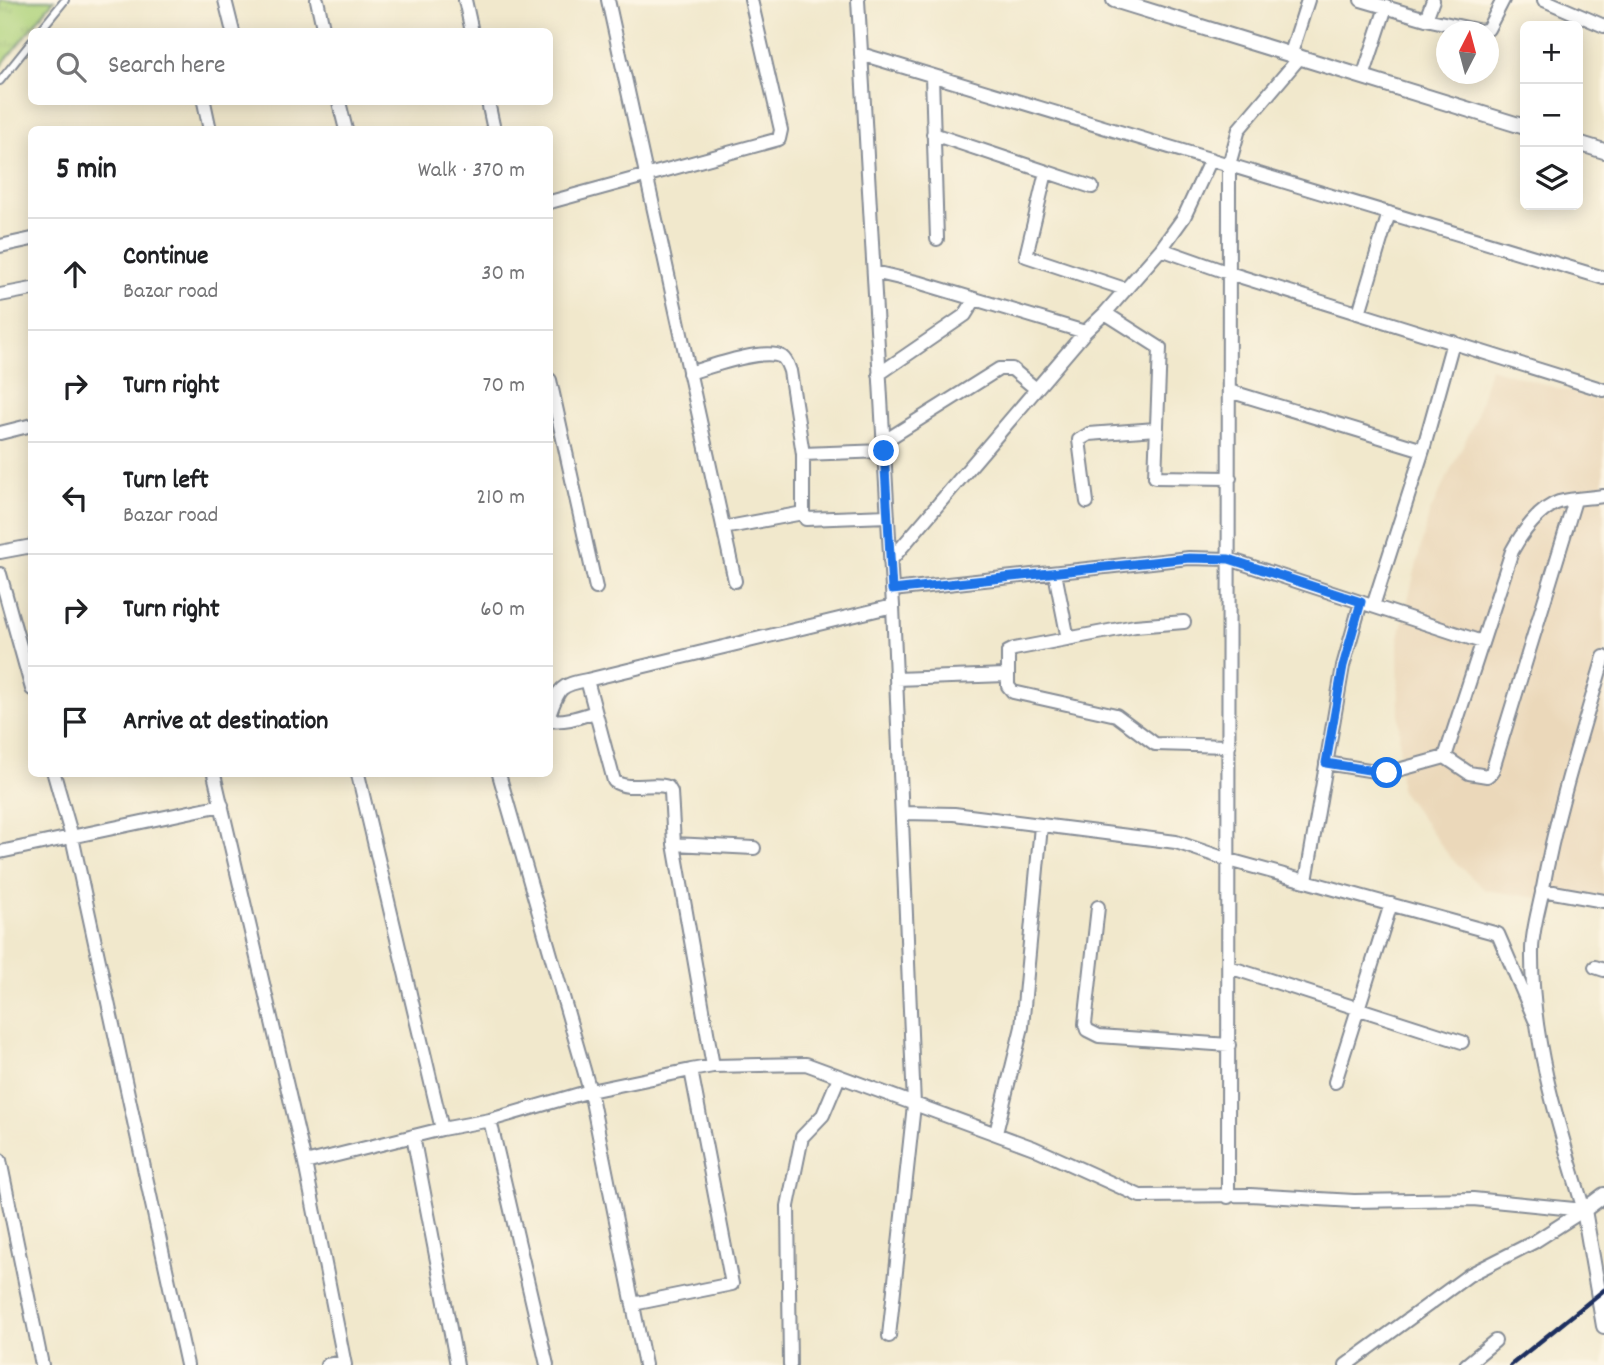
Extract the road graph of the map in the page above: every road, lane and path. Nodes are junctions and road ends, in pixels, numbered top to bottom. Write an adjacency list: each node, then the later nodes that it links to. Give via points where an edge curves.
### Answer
1 (65, 0): 17 (lane)
2 (225, 0): 18 (street)
3 (317, 0): 19 (street)
4 (466, 0): 20 (street)
5 (608, 0): 40 (street)
6 (751, 0): 40 (street, via 779,139)
7 (858, 0): 22 (street)
8 (1114, 0): 23 (street)
9 (1308, 0): 23 (street)
10 (1433, 0): 15 (street)
11 (1503, 0): 15 (street, via 1485,30)
12 (1544, 0): 16 (street)
13 (1367, 1): 14 (street)
14 (1386, 7): 15 (street); 25 (street)
15 (1426, 19)
16 (1604, 26)
17 (42, 28)
18 (232, 28)
19 (323, 28)
20 (471, 28)
21 (28, 46): 26 (lane)
22 (861, 54): 24 (street); 48 (street)
23 (1296, 55): 25 (street); 38 (street, via 1239,129)
24 (932, 76): 34 (street); 37 (street)
25 (1363, 77): 30 (street)
26 (0, 81)
27 (205, 105): 31 (street)
28 (340, 105): 32 (street)
29 (489, 105): 33 (street)
30 (1520, 125)
31 (209, 126)
32 (345, 126)
33 (493, 126)
34 (933, 134): 39 (street); 44 (street)
35 (1583, 145): 36 (street)
36 (1604, 151)
37 (1211, 159): 38 (street); 47 (street, via 1184,217)
38 (1229, 165): 43 (street); 49 (street)
39 (1046, 172): 41 (street); 51 (street, via 1026,256)
40 (645, 174): 42 (street); 59 (street)
41 (1092, 187)
42 (553, 201)
43 (1390, 214): 50 (street); 56 (street)
44 (937, 239)
45 (28, 240): 46 (street)
46 (0, 246)
47 (1161, 249): 49 (street); 51 (street)
48 (874, 272): 54 (street); 60 (street)
49 (1229, 273): 56 (street); 63 (street)
50 (1604, 278)
51 (1125, 289): 55 (street)
52 (28, 290): 53 (street)
53 (0, 296)
54 (975, 299): 57 (street); 60 (street, via 965,315)
55 (1105, 313): 57 (street); 66 (street, via 1160,348)
56 (1359, 313): 58 (street)
57 (1084, 332): 61 (street)
58 (1453, 342): 62 (street); 69 (street)
59 (689, 373): 70 (street, via 744,358 780,356 790,371); 77 (street)
60 (879, 374): 68 (street)
61 (1036, 389): 68 (street, via 1012,369 999,369); 81 (street)
62 (1604, 390)
63 (1229, 391): 69 (street); 71 (street)
64 (553, 394): 85 (street)
65 (28, 426): 67 (street)
66 (1156, 429): 71 (street, via 1155,477); 74 (street, via 1083,436 1078,444)
67 (0, 433)
68 (883, 447): 70 (street); 76 (street)
69 (1423, 450): 87 (street)
70 (803, 454): 75 (street)
71 (1230, 478): 80 (street)
72 (1604, 496): 73 (street)
73 (1574, 500): 91 (street, via 1546,509 1517,541); 101 (street, via 1495,766 1487,776 1480,776)
74 (1087, 502)
75 (803, 513): 76 (street, via 806,519); 77 (street)
76 (888, 516): 81 (street)
77 (723, 528): 84 (street)
78 (28, 547): 79 (street)
79 (0, 552)
80 (1229, 559): 83 (street, via 1189,558); 87 (street); 100 (street)
81 (890, 561): 86 (street)
82 (0, 573): 93 (street)
83 (1055, 573): 86 (street); 90 (street)
84 (735, 581)
85 (596, 587)
86 (892, 590): 88 (street)
87 (1367, 604): 91 (street); 102 (street, via 1343,666)
88 (893, 606): 95 (street); 96 (street)
89 (1184, 622): 90 (street)
90 (1068, 639): 94 (street, via 1008,652)
91 (1482, 642): 101 (street)
92 (1604, 657): 116 (street)
93 (28, 674)
94 (1006, 675): 96 (street); 100 (street, via 1013,692 1116,715 1155,744)
95 (587, 680): 97 (street, via 567,683); 98 (street)
96 (896, 680): 108 (street)
97 (553, 705)
98 (595, 712): 99 (street, via 573,720); 111 (street, via 614,782 670,789)
99 (553, 720)
100 (1229, 746): 114 (street)
101 (1445, 757): 102 (street, via 1387,773)
102 (1326, 763): 115 (street)
103 (55, 777): 110 (street)
104 (215, 777): 107 (street)
105 (359, 777): 132 (street)
106 (500, 777): 129 (street)
107 (222, 805): 110 (street); 136 (street)
108 (903, 813): 109 (street, via 954,814); 130 (street)
109 (1041, 826): 114 (street, via 1176,842); 133 (street, via 1022,1027)
110 (72, 837): 113 (street); 146 (street)
111 (674, 844): 112 (street); 125 (street)
112 (754, 848)
113 (0, 852)
114 (1229, 860): 115 (street); 120 (street)
115 (1306, 881): 118 (street)
116 (1542, 890): 117 (street); 122 (street, via 1532,948)
117 (1604, 901)
118 (1391, 904): 121 (street); 122 (street, via 1498,934)
119 (1098, 907): 124 (street, via 1087,1030 1099,1036)
120 (1229, 967): 121 (street); 124 (street)
121 (1358, 1009): 123 (street); 128 (street)
122 (1535, 1020): 139 (street, via 1554,1114)
123 (1462, 1042)
124 (1229, 1045): 138 (street)
125 (713, 1066): 126 (street); 127 (street, via 806,1064)
126 (691, 1070): 129 (street); 140 (street, via 732,1284)
127 (839, 1077): 130 (street); 151 (street, via 823,1115 802,1137 788,1206)
128 (1335, 1082)
129 (590, 1091): 131 (street); 140 (street)
130 (914, 1105): 133 (street); 142 (street)
131 (490, 1120): 132 (street); 149 (street)
132 (442, 1129): 134 (street)
133 (996, 1133): 138 (street, via 1140,1196)
134 (412, 1136): 136 (street); 148 (street)
135 (0, 1160): 145 (street)
136 (305, 1163): 144 (street)
137 (1604, 1195): 139 (street)
138 (1228, 1197): 139 (street, via 1473,1199)
139 (1584, 1210): 141 (street); 152 (street, via 1469,1275)
140 (633, 1304): 150 (street)
141 (1604, 1326)
142 (889, 1336)
143 (1495, 1341): 153 (street)
144 (345, 1363): 147 (street)
145 (42, 1365)
146 (187, 1365)
147 (327, 1365)
148 (457, 1365)
149 (547, 1365)
150 (645, 1365)
151 (790, 1365)
152 (1346, 1365)
153 (1466, 1365)

